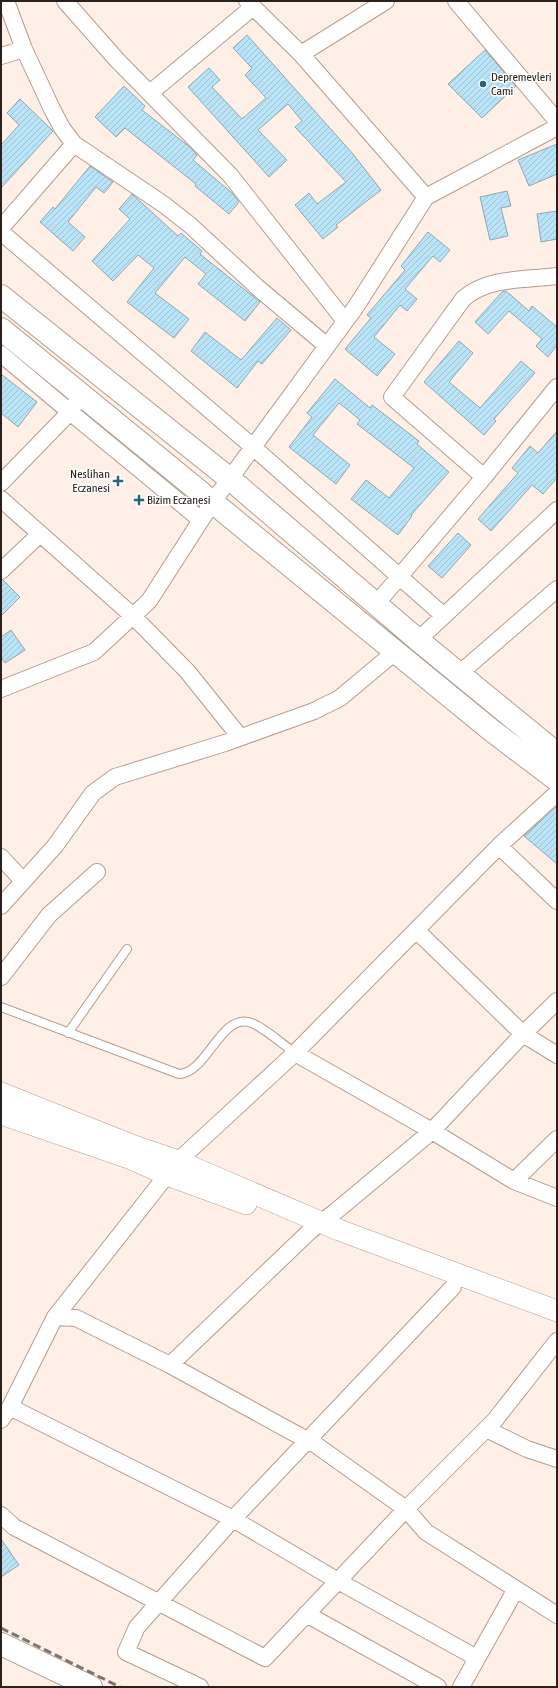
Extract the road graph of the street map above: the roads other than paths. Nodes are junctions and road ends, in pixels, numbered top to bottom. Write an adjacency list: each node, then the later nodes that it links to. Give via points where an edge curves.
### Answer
1 (6, 1): 6 (street)
2 (65, 1): 9 (street)
3 (386, 1): 7 (street)
4 (456, 1): 10 (street)
5 (250, 4): 7 (street); 9 (street)
6 (24, 49): 8 (street); 12 (street, via 52,109)
7 (301, 54): 13 (street)
8 (1, 56)
9 (150, 94): 18 (street, via 230,175)
10 (557, 121)
11 (557, 127): 13 (street)
12 (74, 144): 14 (street); 20 (street, via 190,225 257,287)
13 (426, 197): 18 (street)
14 (1, 228)
15 (1, 232): 24 (street)
16 (557, 276): 25 (street, via 493,284 472,291 463,299 392,397)
17 (1, 296): 26 (main road)
18 (345, 321): 20 (street)
19 (1, 329): 23 (main road)
20 (327, 346): 24 (street)
21 (1, 354): 23 (street)
22 (557, 387): 25 (street)
23 (76, 404): 27 (street); 30 (main road)
24 (253, 447): 26 (street); 33 (street)
25 (484, 477): 33 (street)
26 (230, 479): 30 (street); 35 (main road)
27 (1, 483)
28 (1, 499): 31 (street)
29 (557, 510): 37 (street)
30 (206, 511): 36 (street, via 149,601); 39 (main road)
31 (40, 534): 32 (street); 36 (street)
32 (1, 571)
33 (400, 576): 35 (street); 37 (street)
34 (557, 589): 40 (street)
35 (377, 603): 38 (main road)
36 (133, 616): 41 (street, via 94,652); 42 (street, via 187,671)
37 (444, 616): 38 (street)
38 (418, 640): 40 (main road)
39 (395, 652): 42 (street, via 340,698 314,711); 44 (main road, via 490,730)
40 (460, 672): 43 (main road)
41 (1, 689)
42 (240, 738): 49 (street, via 115,777 93,793 55,846)
43 (557, 754)
44 (557, 780)
45 (557, 793): 46 (street)
46 (499, 846): 50 (street); 52 (street)
47 (1, 857): 49 (street)
48 (97, 872): 54 (street, via 49,915)
49 (23, 881): 51 (street)
50 (557, 901)
51 (1, 906)
52 (416, 930): 58 (street); 59 (street)
53 (127, 950): 57 (lane)
54 (1, 977)
55 (557, 1001): 58 (street)
56 (1, 1007): 57 (lane)
57 (68, 1033): 59 (lane, via 179,1074 192,1071 230,1026 242,1022 254,1024)
58 (523, 1034): 60 (street); 63 (street)
59 (295, 1053): 63 (street); 65 (street)
60 (557, 1055)
61 (1, 1093): 65 (street, via 134,1146)
62 (1, 1114): 65 (street, via 130,1158)
63 (432, 1131): 66 (street); 68 (street)
64 (557, 1139): 66 (street)
65 (172, 1168): 68 (street, via 247,1205); 71 (street)
66 (514, 1181): 67 (street)
67 (557, 1198)
68 (316, 1226): 69 (street); 70 (street); 74 (street)
69 (453, 1287): 72 (street); 77 (street)
70 (557, 1311)
71 (55, 1317): 74 (street, via 76,1318); 75 (street)
72 (557, 1325)
73 (557, 1341): 76 (street)
74 (170, 1365): 77 (street)
75 (5, 1414): 81 (street)
76 (486, 1429): 78 (street, via 527,1449); 79 (street)
77 (308, 1440): 79 (street); 81 (street)
78 (557, 1459)
79 (406, 1509): 82 (street); 83 (street, via 426,1532)
80 (1, 1515): 84 (street, via 14,1527)
81 (234, 1519): 82 (street); 84 (street)
82 (338, 1581): 85 (street); 88 (street)
83 (516, 1589): 86 (street); 88 (street)
84 (159, 1603): 85 (street, via 265,1658); 90 (street, via 137,1627 126,1652)
85 (306, 1614): 91 (street)
86 (557, 1615)
87 (1, 1644): 89 (main road)
88 (477, 1658): 92 (street)
89 (91, 1687)
90 (200, 1687)
91 (438, 1687)
92 (461, 1687)

